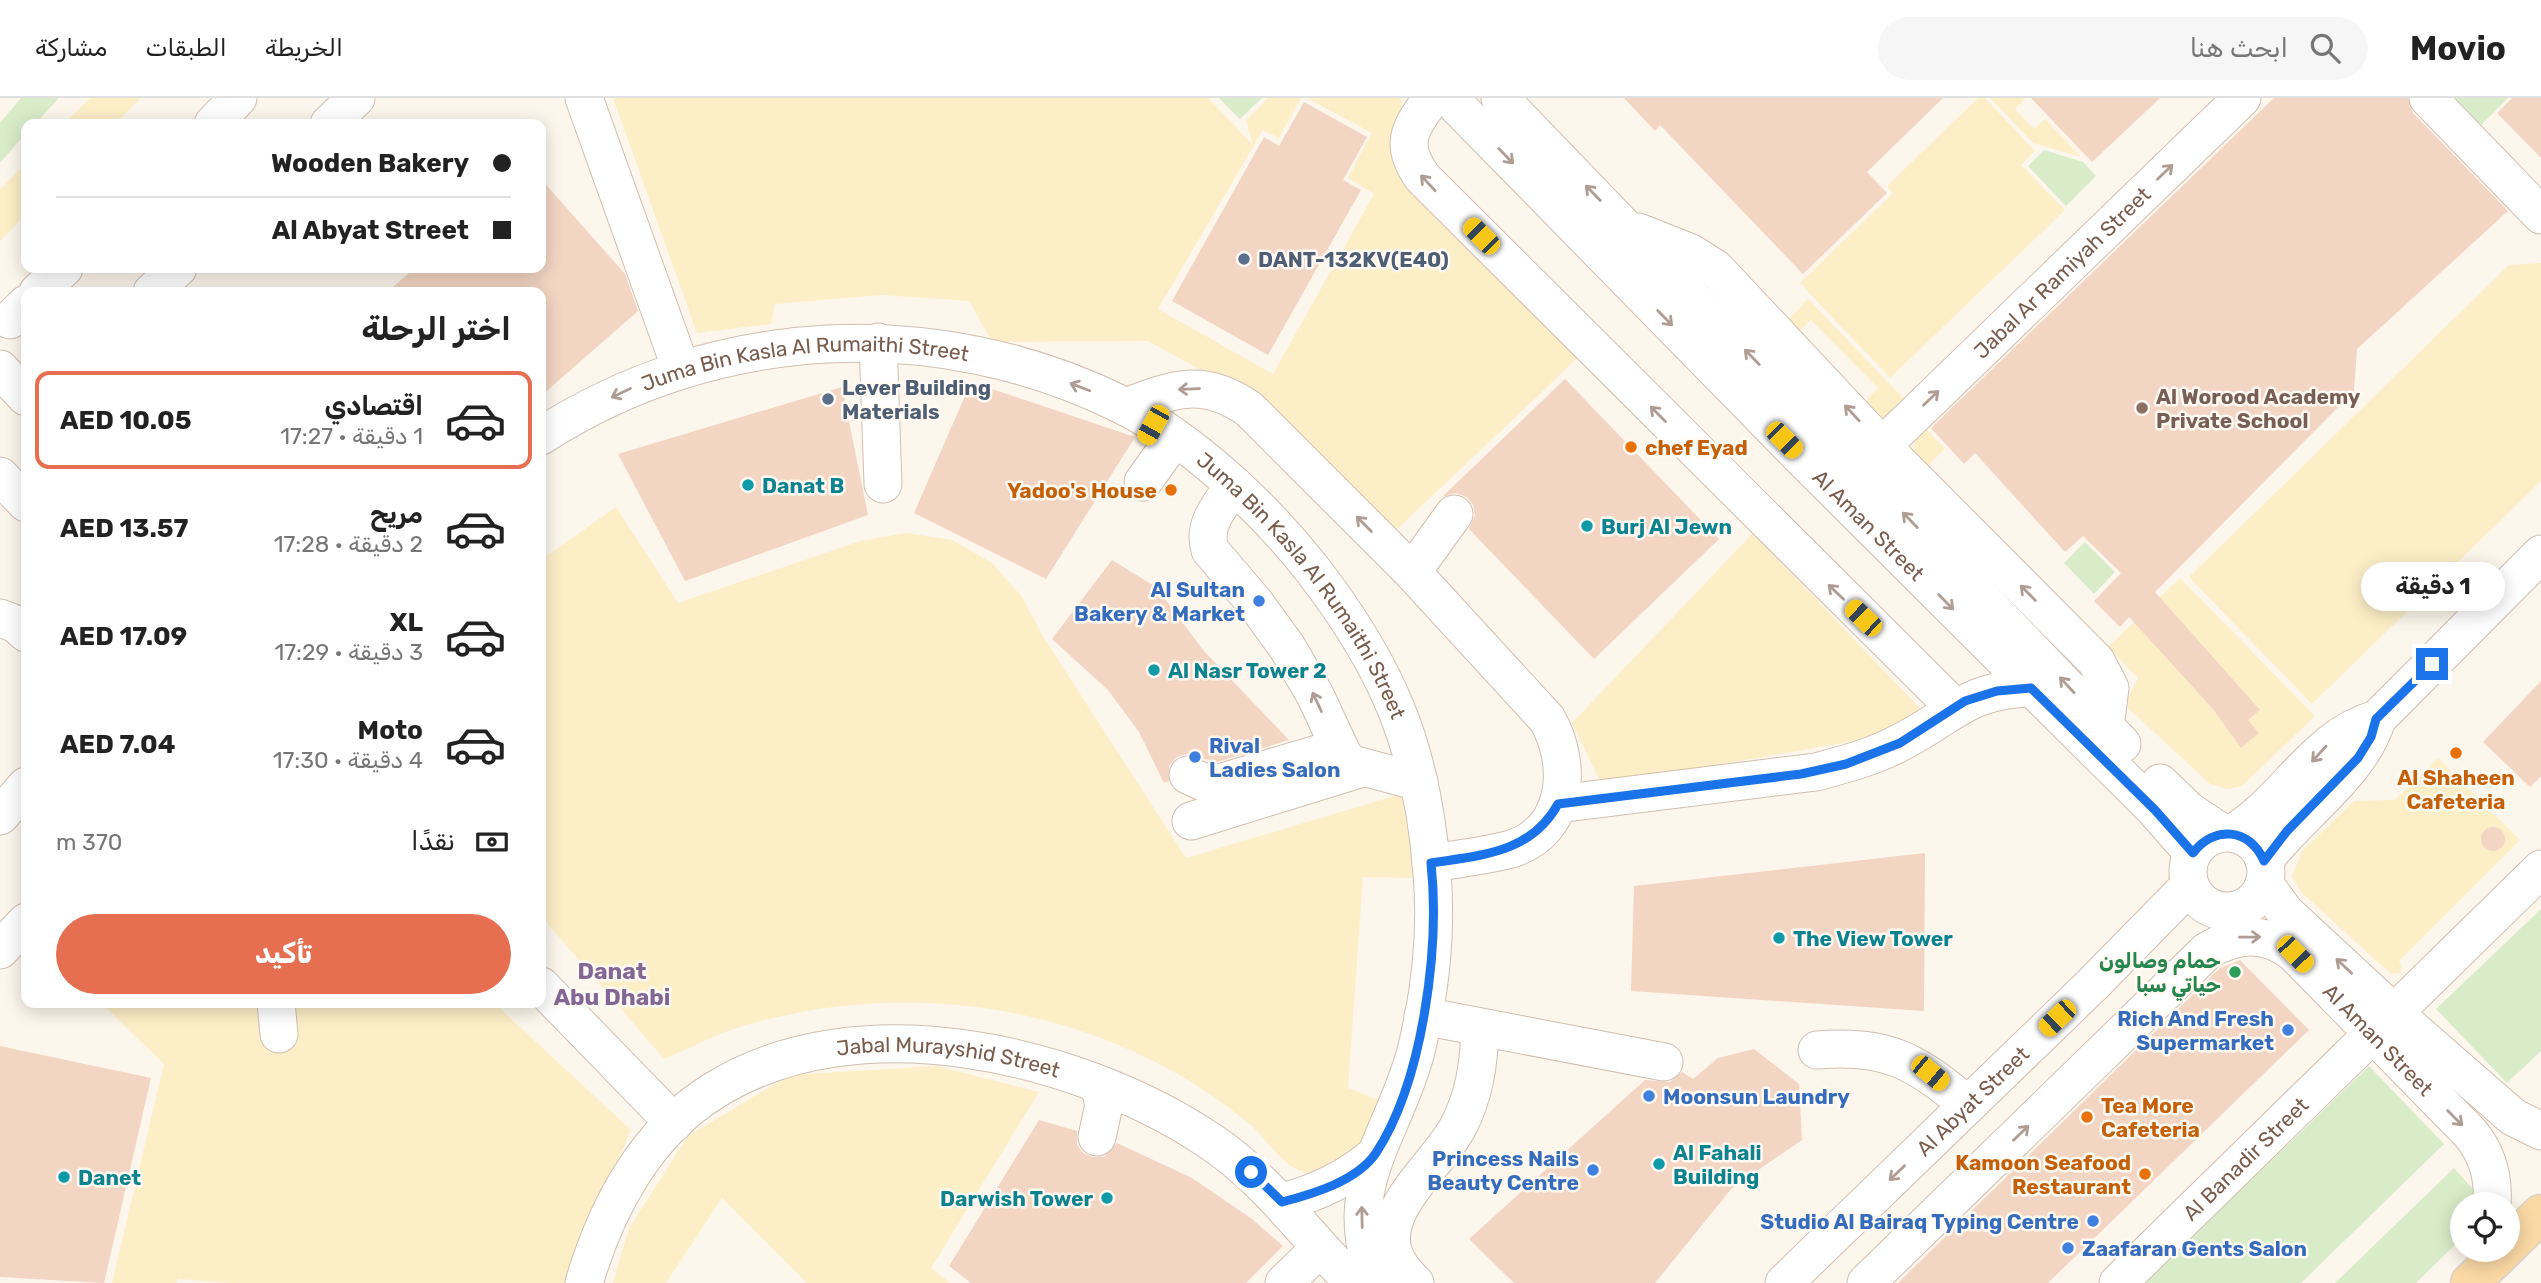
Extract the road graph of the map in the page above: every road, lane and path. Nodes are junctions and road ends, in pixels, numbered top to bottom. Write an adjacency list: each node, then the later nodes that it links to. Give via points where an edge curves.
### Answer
1 (238, 98): 8 (street)
2 (356, 98): 9 (street)
3 (584, 98): 17 (street)
4 (1500, 98): 11 (street, Al Aman Street, one-way to 4)
5 (2242, 98): 20 (street, Jabal Ar Ramiyah Street, one-way to 5)
6 (2428, 98): 10 (street)
7 (1454, 100): 28 (street, Al Aman Street, one-way to 28); 31 (street, one-way to 7, via 1423,178 1410,161 1408,141 1415,121)
8 (218, 119)
9 (334, 119)
10 (2541, 215)
11 (1627, 228): 20 (street, one-way to 11, via 1716,269 1691,253); 28 (street, Al Aman Street, one-way to 11)
12 (59, 273): 14 (street)
13 (173, 273): 15 (street)
14 (43, 287)
15 (157, 287)
16 (888, 343): 17 (street, Juma Bin Kasla Al Rumaithi Street, via 775,348); 18 (street, Juma Bin Kasla Al Rumaithi Street, one-way to 16, via 1030,368 973,353); 22 (street)
17 (681, 369): 19 (street, Juma Bin Kasla Al Rumaithi Street, one-way to 19, via 624,390)
18 (1151, 424): 21 (street); 23 (street, Juma Bin Kasla Al Rumaithi Street); 26 (street, one-way to 18, via 1237,400 1209,389 1165,392)
19 (546, 433)
20 (1882, 446): 33 (street, one-way to 20, via 2110,688 2101,667)
21 (1136, 475)
22 (889, 481)
23 (1234, 485): 34 (street, one-way to 23, via 1287,647 1210,550 1210,521); 36 (street, Juma Bin Kasla Al Rumaithi Street, via 1303,558 1364,642 1388,686)
24 (1454, 514): 26 (street)
25 (2541, 554): 32 (street, Al Abyat Street)
26 (1412, 572): 38 (street, via 1547,719 1563,757)
27 (0, 618): 29 (street)
28 (1985, 627): 30 (street, Al Aman Street); 31 (street, via 1979,673); 33 (street, Al Aman Street, one-way to 28)
29 (21, 628)
30 (2031, 688): 31 (street, via 1997,691); 41 (street, Al Aman Street, via 2155,810)
31 (1960, 704): 38 (street, via 1900,743 1826,769)
32 (2376, 719): 41 (street, Al Abyat Street, one-way to 41, via 2339,736 2263,813); 44 (street, Al Abyat Street, via 2358,758 2287,831)
33 (2105, 727): 41 (street, Al Aman Street, via 2174,797)
34 (1350, 758): 35 (street, via 1219,783); 36 (street); 40 (street)
35 (1188, 775)
36 (1419, 782): 42 (street, Juma Bin Kasla Al Rumaithi Street)
37 (21, 792): 39 (street)
38 (1558, 804): 42 (street, via 1539,830 1513,848)
39 (0, 816)
40 (1191, 821)
41 (2209, 851): 44 (street, via 2253,843); 44 (street, via 2202,902 2212,907 2232,910 2252,901); 47 (street, Al Abyat Street)
42 (1431, 863): 49 (street, Juma Bin Kasla Al Rumaithi Street, via 1433,914)
43 (2541, 869): 50 (street, Al Banadir Street)
44 (2264, 872): 50 (street, Al Aman Street, one-way to 44, via 2285,912)
45 (21, 927): 46 (street)
46 (0, 950)
47 (2093, 984): 52 (street, via 2119,998); 57 (street, Al Abyat Street)
48 (546, 991): 58 (street)
49 (1423, 1016): 51 (street); 60 (street, Juma Bin Kasla Al Rumaithi Street, via 1401,1099)
50 (2383, 1024): 52 (street, Al Aman Street, one-way to 50, via 2207,951 2225,940 2259,936 2295,954); 59 (street, Al Aman Street, via 2513,1117); 61 (street, Al Aman Street, one-way to 61, via 2480,1145 2490,1170); 73 (street, Al Banadir Street)
51 (1480, 1027): 54 (street); 70 (street, via 1479,1060 1458,1127 1405,1198 1392,1234 1399,1265)
52 (2126, 1031): 72 (street, Al Aman Street, one-way to 52)
53 (1817, 1050): 57 (street, via 1876,1051 1904,1059 1930,1073)
54 (1664, 1062)
55 (1099, 1085): 56 (street, Jabal Murayshid Street); 56 (street, via 1107,1140); 58 (street, Jabal Murayshid Street, via 971,1049 882,1044 793,1057 750,1070 713,1091)
56 (1138, 1101): 62 (street, Jabal Murayshid Street, via 1208,1139)
57 (1968, 1105): 71 (street, Al Abyat Street, one-way to 71)
58 (674, 1123): 66 (street, Jabal Murayshid Street, via 624,1187 598,1238)
59 (2541, 1131)
60 (1375, 1155): 62 (street, via 1325,1188); 69 (street, Juma Bin Kasla Al Rumaithi Street, one-way to 60, via 1364,1248 1361,1210)
61 (2491, 1192)
62 (1282, 1202): 65 (street, Jabal Murayshid Street)
63 (2541, 1214): 64 (main road)
64 (2520, 1234)
65 (1320, 1248): 67 (street); 68 (street, Jabal Murayshid Street)
66 (584, 1283)
67 (1284, 1283)
68 (1354, 1283)
69 (1377, 1283)
70 (1415, 1283)
71 (1784, 1283)
72 (1866, 1283)
73 (2118, 1283)

